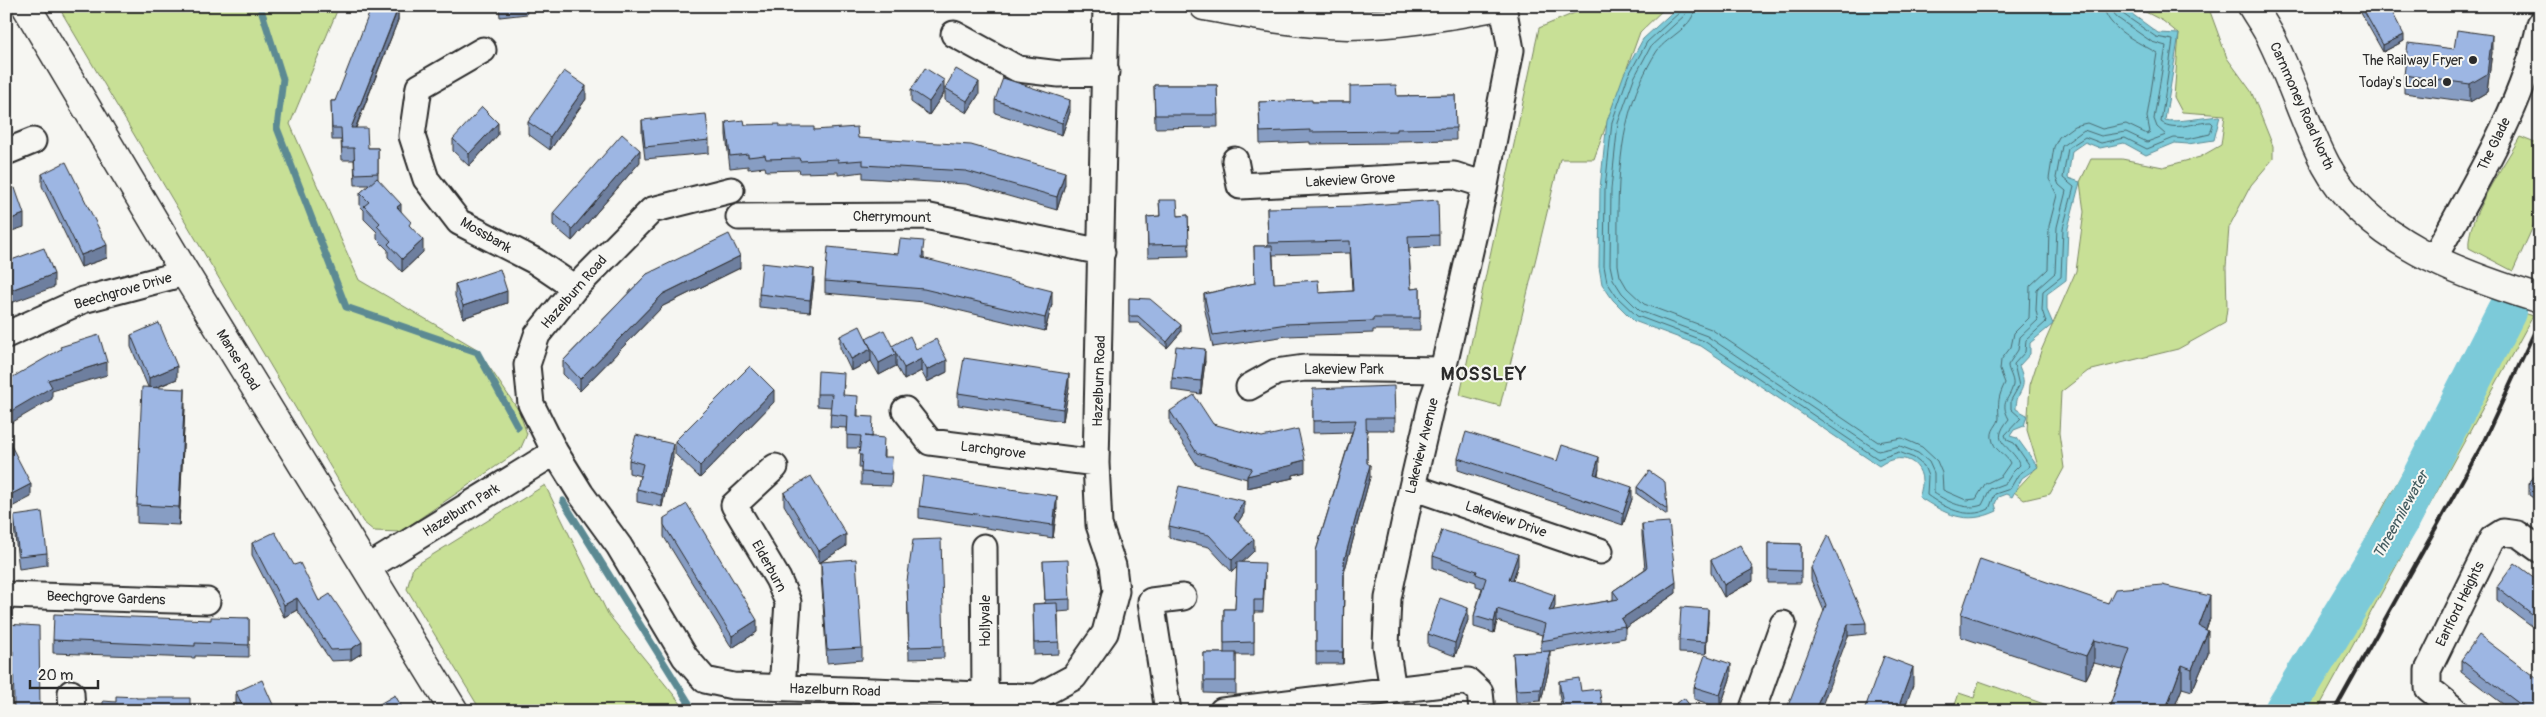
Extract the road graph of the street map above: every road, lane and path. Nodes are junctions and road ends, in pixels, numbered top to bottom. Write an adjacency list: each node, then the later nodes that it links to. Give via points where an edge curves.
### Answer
1 (26, 6): 19 (main road, Manse Road)
2 (1106, 6): 10 (street, Hazelburn Road)
3 (1204, 6): 6 (main road, via 1308,23 1349,24)
4 (1501, 6): 6 (main road); 14 (street, Lakeview Avenue, via 1511,50)
5 (2252, 6): 18 (main road, Carnmoney Road North, via 2273,41 2303,116 2343,191 2382,229)
6 (1394, 14)
7 (2540, 24): 18 (street, The Glade, via 2535,47 2504,125)
8 (954, 34): 10 (street, via 1018,69 1059,74)
9 (483, 50): 20 (street, Mossbank, via 420,87 412,136 426,179 459,222 535,262)
10 (1106, 72): 17 (street, Hazelburn Road)
11 (33, 140): 12 (street)
12 (6, 152)
13 (1235, 160): 14 (street, Lakeview Grove, via 1240,186 1454,175)
14 (1485, 185): 23 (street, Lakeview Avenue)
15 (731, 190): 20 (street, Hazelburn Road, via 652,210)
16 (739, 217): 17 (street, Cherrymount, via 925,216)
17 (1102, 252): 27 (street, Hazelburn Road)
18 (2434, 258): 21 (main road, Carnmoney Road North, via 2500,287)
19 (185, 273): 22 (street, Beechgrove Drive, via 83,300); 33 (main road, Manse Road)
20 (574, 288): 26 (street, Hazelburn Road, via 537,335 527,365 531,404)
21 (2540, 299)
22 (6, 335)
23 (1443, 370): 24 (street, Lakeview Park, via 1305,368 1276,372); 29 (street, Lakeview Avenue, via 1432,401)
24 (1249, 386)
25 (905, 410): 27 (street, Larchgrove, via 930,442)
26 (555, 452): 33 (street, Hazelburn Park); 38 (street, Hazelburn Road, via 619,546 685,657 705,680 733,686)
27 (1096, 463): 40 (street, Hazelburn Road, via 1099,525 1112,566 1116,592 1106,633 1074,677 1037,697)
28 (775, 468): 38 (street, Elderburn, via 734,505 788,602)
29 (1412, 487): 32 (street, Lakeview Drive); 39 (street, Lakeview Avenue, via 1388,598 1386,646)
30 (984, 547): 40 (street, Hollyvale)
31 (2540, 550): 46 (street, Earlford Heights, via 2518,534 2503,532 2492,539 2428,670 2428,688)
32 (1600, 551)
33 (367, 568): 41 (main road, Manse Road)
34 (6, 595): 36 (street, Beechgrove Gardens)
35 (1184, 597): 42 (street, via 1151,601)
36 (207, 601)
37 (1784, 624): 45 (street)
38 (782, 688): 40 (street, Hazelburn Road)
39 (1393, 690): 43 (street); 44 (street, via 1468,681 1480,692)
40 (985, 696)
41 (454, 711)
42 (1168, 711)
43 (1222, 711)
44 (1482, 711)
45 (1752, 711)
46 (2456, 711)

